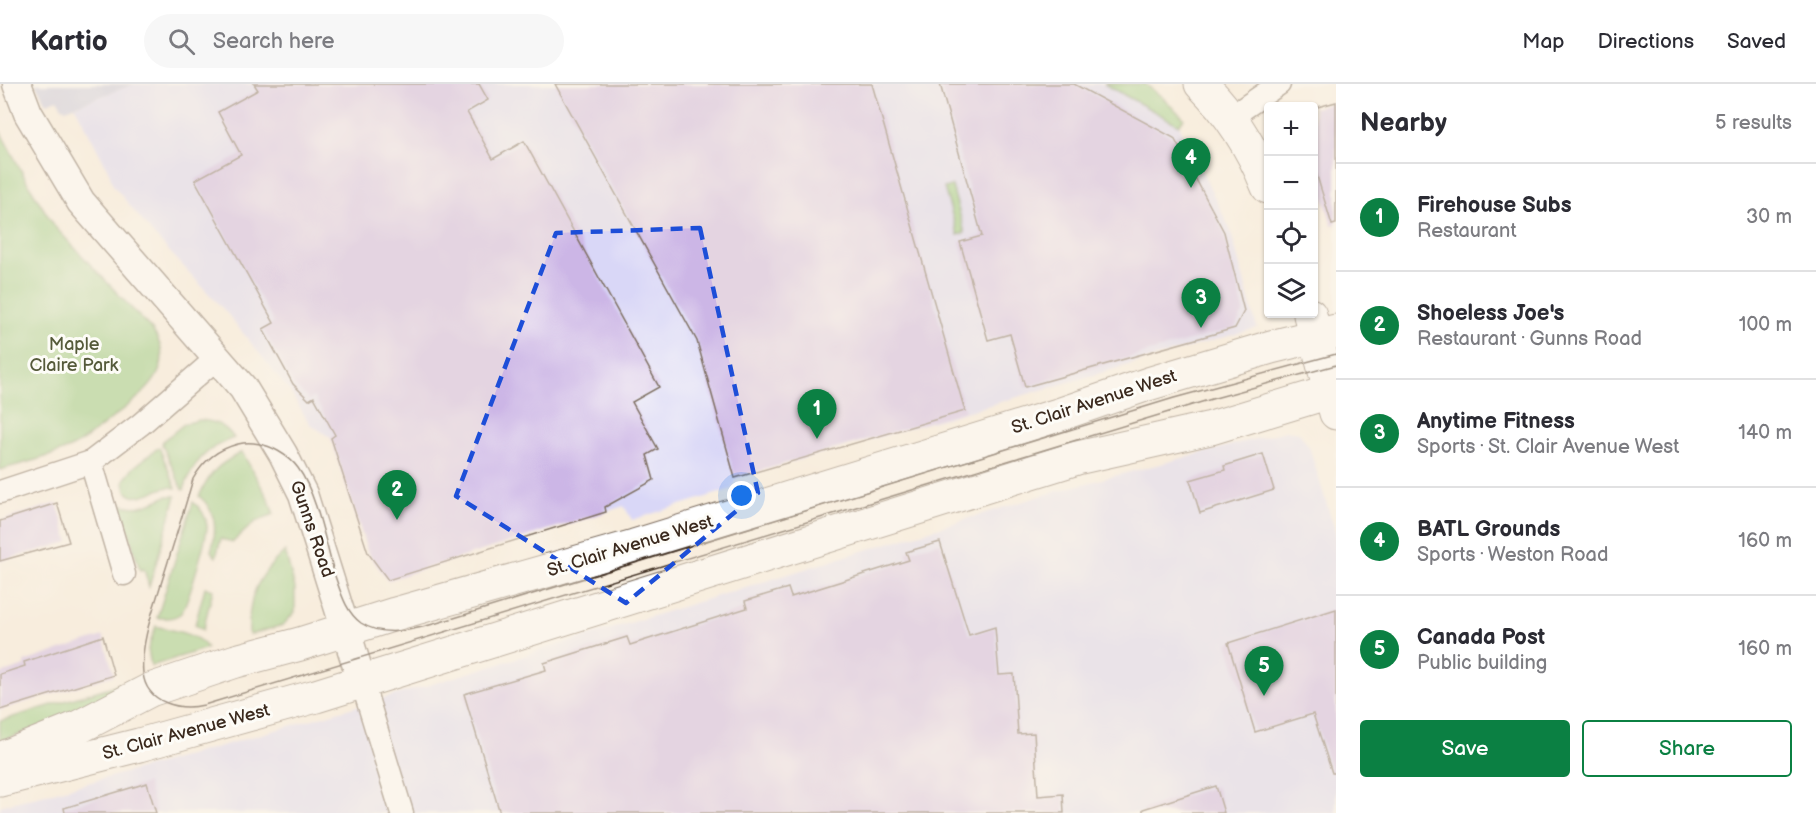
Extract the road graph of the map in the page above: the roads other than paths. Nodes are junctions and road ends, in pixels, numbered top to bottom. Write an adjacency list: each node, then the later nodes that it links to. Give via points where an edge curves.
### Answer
1 (17, 84): 7 (street, Gunns Road, via 28,113 81,202)
2 (1201, 84): 4 (main road)
3 (1279, 84): 4 (street)
4 (1231, 117): 5 (main road)
5 (1264, 176)
6 (1321, 327): 8 (main road); 12 (main road, St. Clair Avenue West, via 1058,415 634,546)
7 (217, 358): 9 (street); 12 (street, Gunns Road, via 243,388 293,471 315,528)
8 (1334, 398): 13 (main road, St. Clair Avenue West, via 1077,458)
9 (92, 462): 10 (street); 11 (street)
10 (0, 492)
11 (124, 574)
12 (345, 630): 13 (street, Gunns Road); 14 (main road, St. Clair Avenue West, via 150,690 79,727)
13 (362, 682): 15 (main road, St. Clair Avenue West, via 139,746); 16 (street)
14 (0, 759)
15 (0, 780)
16 (402, 813)

